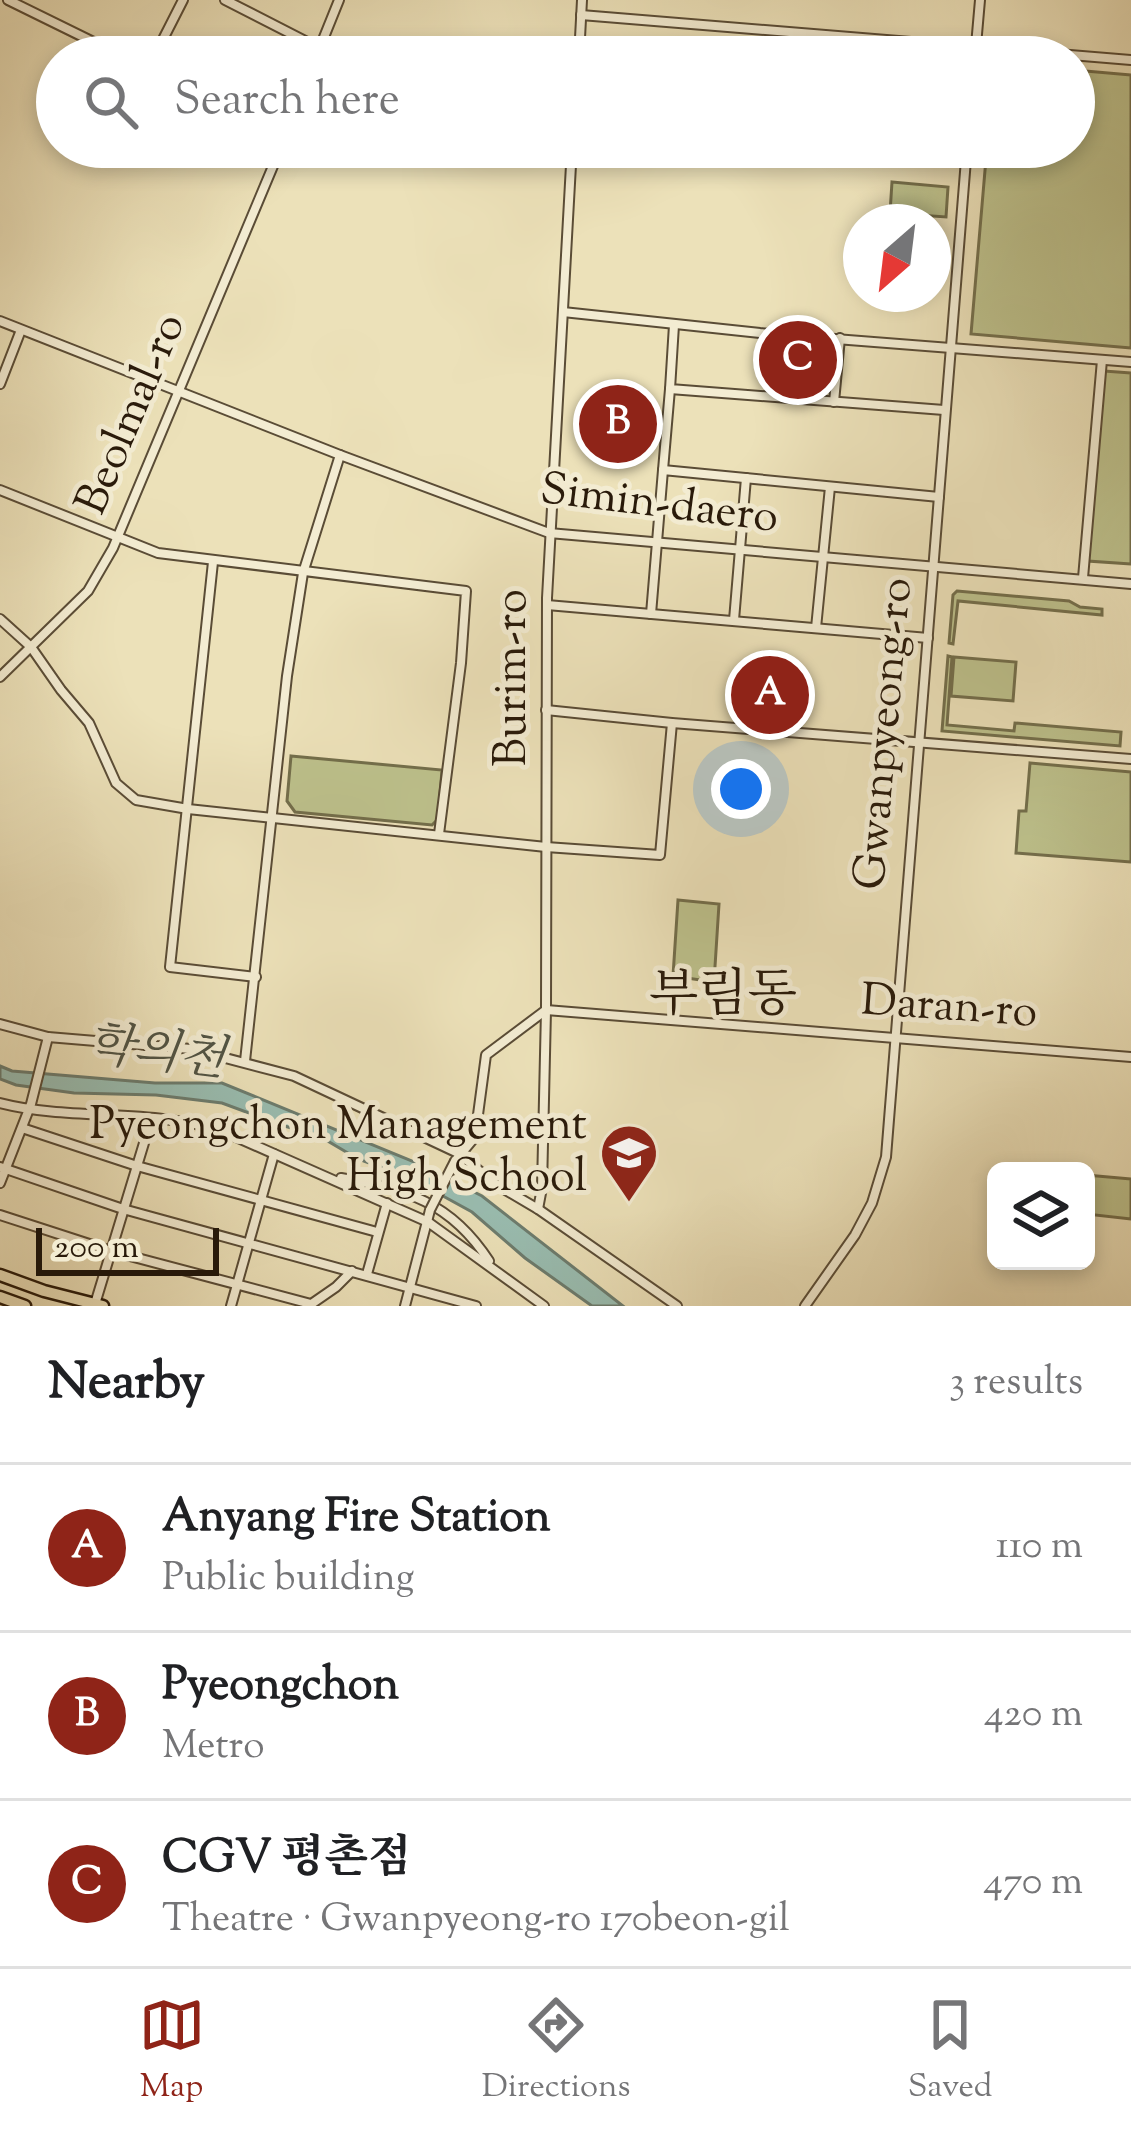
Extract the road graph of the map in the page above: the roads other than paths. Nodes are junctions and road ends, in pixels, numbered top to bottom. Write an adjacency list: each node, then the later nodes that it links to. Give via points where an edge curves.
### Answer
1 (8, 0): 8 (street)
2 (183, 0): 9 (street)
3 (225, 0): 10 (street)
4 (339, 0): 11 (street)
5 (582, 0): 7 (street)
6 (980, 0): 14 (street)
7 (581, 15): 12 (street); 13 (street)
8 (81, 36)
9 (165, 36)
10 (287, 36)
11 (324, 36)
12 (580, 36)
13 (805, 36)
14 (977, 36)
15 (1095, 58): 16 (street)
16 (1131, 60)
17 (272, 168): 30 (street, Beolmal-ro)
18 (571, 168): 20 (street, Burim-ro)
19 (965, 168): 25 (street, Gwanpyeong-ro)
20 (562, 312): 22 (street); 39 (street, Burim-ro)
21 (0, 321): 23 (street, Simin-daero)
22 (674, 326): 24 (street); 29 (street)
23 (21, 330): 28 (street); 30 (street, Simin-daero)
24 (841, 338): 25 (street); 31 (street)
25 (951, 347): 26 (street); 32 (street, Gwanpyeong-ro)
26 (1102, 360): 27 (street); 47 (street)
27 (1131, 362)
28 (0, 385)
29 (670, 389): 31 (street); 34 (street)
30 (179, 390): 33 (street, Simin-daero); 40 (street, Beolmal-ro)
31 (834, 402): 32 (street)
32 (944, 410): 38 (street, Gwanpyeong-ro)
33 (340, 455): 39 (street, Simin-daero); 46 (street)
34 (663, 470): 35 (street); 41 (street)
35 (746, 478): 36 (street); 42 (street)
36 (830, 487): 38 (street); 43 (street)
37 (0, 490): 40 (street)
38 (939, 497): 45 (street, Gwanpyeong-ro)
39 (549, 533): 41 (street, Simin-daero); 49 (street, Burim-ro)
40 (118, 538): 44 (street); 55 (street, Beolmal-ro, via 88,591)
41 (656, 544): 42 (street, Simin-daero); 50 (street)
42 (741, 551): 43 (street, Simin-daero); 52 (street)
43 (823, 558): 45 (street, Simin-daero); 53 (street)
44 (213, 562): 46 (street); 61 (street)
45 (933, 568): 47 (street, Simin-daero); 54 (street, Gwanpyeong-ro)
46 (303, 573): 62 (street); 63 (street, via 466,591)
47 (1084, 578): 48 (street, Simin-daero)
48 (1131, 584)
49 (547, 604): 50 (street); 57 (street, Burim-ro)
50 (651, 614): 52 (street)
51 (0, 619): 55 (street)
52 (734, 621): 53 (street)
53 (816, 628): 54 (street)
54 (928, 638): 59 (street, Gwanpyeong-ro)
55 (31, 646): 56 (street, Beolmal-ro); 61 (street, via 89,723 116,783 136,800)
56 (0, 677)
57 (545, 710): 58 (street); 64 (street, Burim-ro)
58 (672, 722): 59 (street); 64 (street, via 660,855)
59 (919, 741): 60 (street); 68 (street, Gwanpyeong-ro)
60 (1131, 759)
61 (188, 808): 62 (street); 65 (street, via 170,967)
62 (272, 818): 63 (street); 65 (street)
63 (439, 835): 64 (street)
64 (546, 847): 66 (street, Burim-ro)
65 (256, 977): 71 (street)
66 (547, 1010): 68 (street, Daran-ro); 77 (street, via 486,1055 475,1137); 85 (street, Burim-ro)
67 (0, 1024): 69 (street)
68 (896, 1038): 70 (street, Daran-ro); 106 (street, Gwanpyeong-ro, via 886,1157 872,1203)
69 (47, 1041): 71 (street, via 191,1049); 73 (street)
70 (1131, 1057)
71 (245, 1061): 77 (street, via 294,1076)
72 (0, 1103): 73 (street)
73 (30, 1107): 74 (street); 75 (street)
74 (151, 1120): 76 (street, via 212,1128); 78 (street)
75 (22, 1128): 78 (street); 79 (street)
76 (274, 1154): 80 (street); 82 (street)
77 (457, 1157): 85 (street); 87 (street, bridge)
78 (137, 1166): 82 (street); 84 (street)
79 (3, 1168): 81 (street); 84 (street)
80 (323, 1175): 83 (street); 91 (street, via 424,1198 456,1219)
81 (0, 1183)
82 (260, 1200): 88 (street); 89 (street)
83 (387, 1203): 87 (street); 88 (street)
84 (123, 1209): 89 (street); 90 (street)
85 (538, 1209): 105 (street)
86 (0, 1215): 90 (street)
87 (428, 1222): 91 (street); 96 (street)
88 (377, 1232): 93 (street)
89 (248, 1244): 92 (street); 95 (street)
90 (111, 1251): 95 (street); 98 (street)
91 (493, 1268): 104 (street)
92 (352, 1271): 93 (street); 99 (street)
93 (367, 1274): 96 (street)
94 (0, 1275): 98 (main road)
95 (236, 1286): 99 (street); 101 (street)
96 (410, 1287): 102 (street); 103 (street)
97 (0, 1298): 100 (main road)
98 (99, 1305)
99 (309, 1305)
100 (25, 1306)
101 (231, 1306)
102 (405, 1306)
103 (476, 1306)
104 (544, 1306)
105 (677, 1306)
106 (805, 1306)

